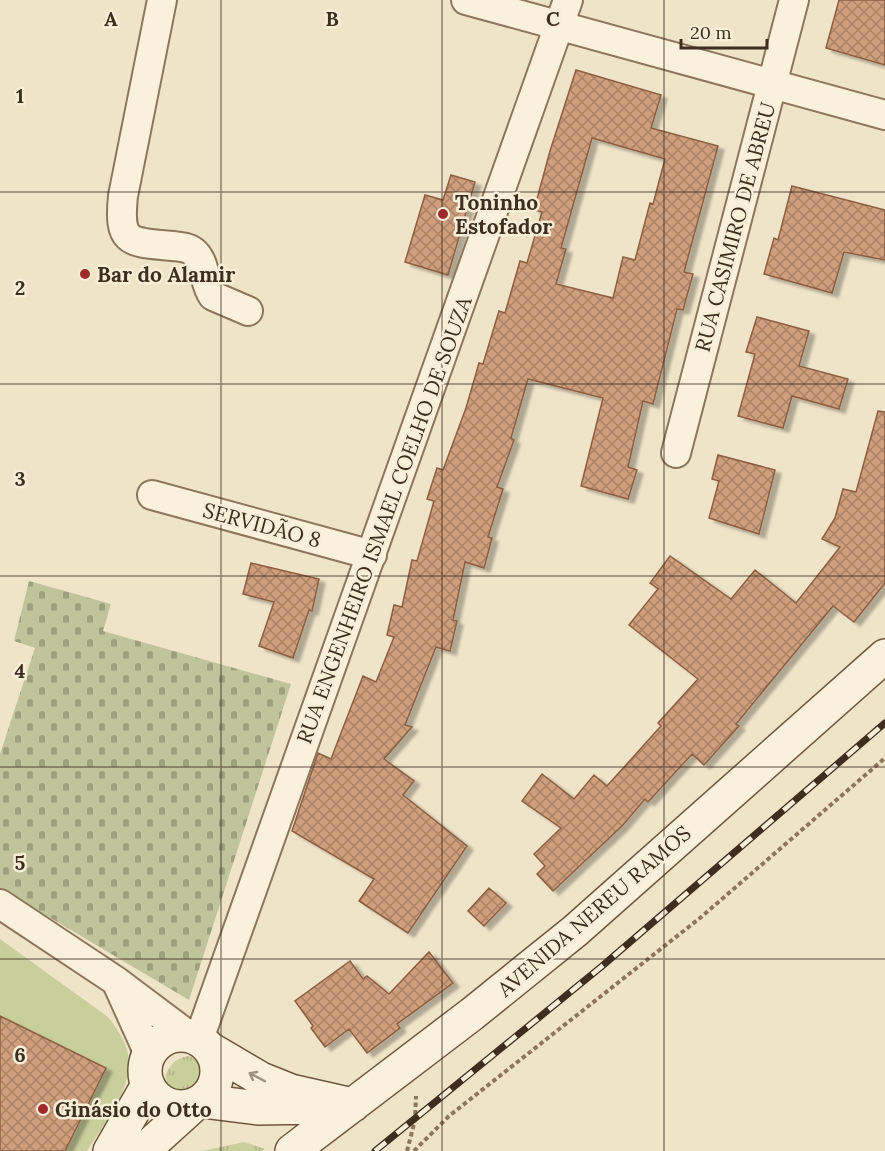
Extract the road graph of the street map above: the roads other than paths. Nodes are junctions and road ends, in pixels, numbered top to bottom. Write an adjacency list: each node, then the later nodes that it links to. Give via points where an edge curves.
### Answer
1 (162, 0): 7 (street, via 121,219 125,233 136,243 194,252 213,296)
2 (465, 0): 4 (street)
3 (794, 0): 5 (street, RUA CASIMIRO DE ABREU)
4 (563, 13): 5 (street); 10 (street, RUA ENGENHEIRO ISMAEL COELHO DE SOUZA)
5 (772, 84): 6 (street); 8 (street, RUA CASIMIRO DE ABREU)
6 (885, 114)
7 (248, 311)
8 (676, 453)
9 (152, 495): 10 (street, SERVIDÃO 8)
10 (372, 555): 14 (street, RUA ENGENHEIRO ISMAEL COELHO DE SOUZA)
11 (885, 656): 17 (main road, AVENIDA NEREU RAMOS, via 575,931)
12 (0, 903): 13 (street)
13 (116, 981): 14 (street); 15 (street)
14 (199, 1041): 15 (main road, via 172,1036 159,1043); 16 (main road, via 216,1062 217,1077 212,1090); 17 (main road, one-way to 14, via 261,1079)
15 (149, 1070): 16 (main road, via 154,1095 163,1101 184,1107); 18 (main road)
16 (198, 1102): 17 (main road, via 289,1109); 19 (main road)
17 (353, 1105): 20 (main road, AVENIDA NEREU RAMOS)
18 (110, 1151)
19 (143, 1151)
20 (292, 1151)

